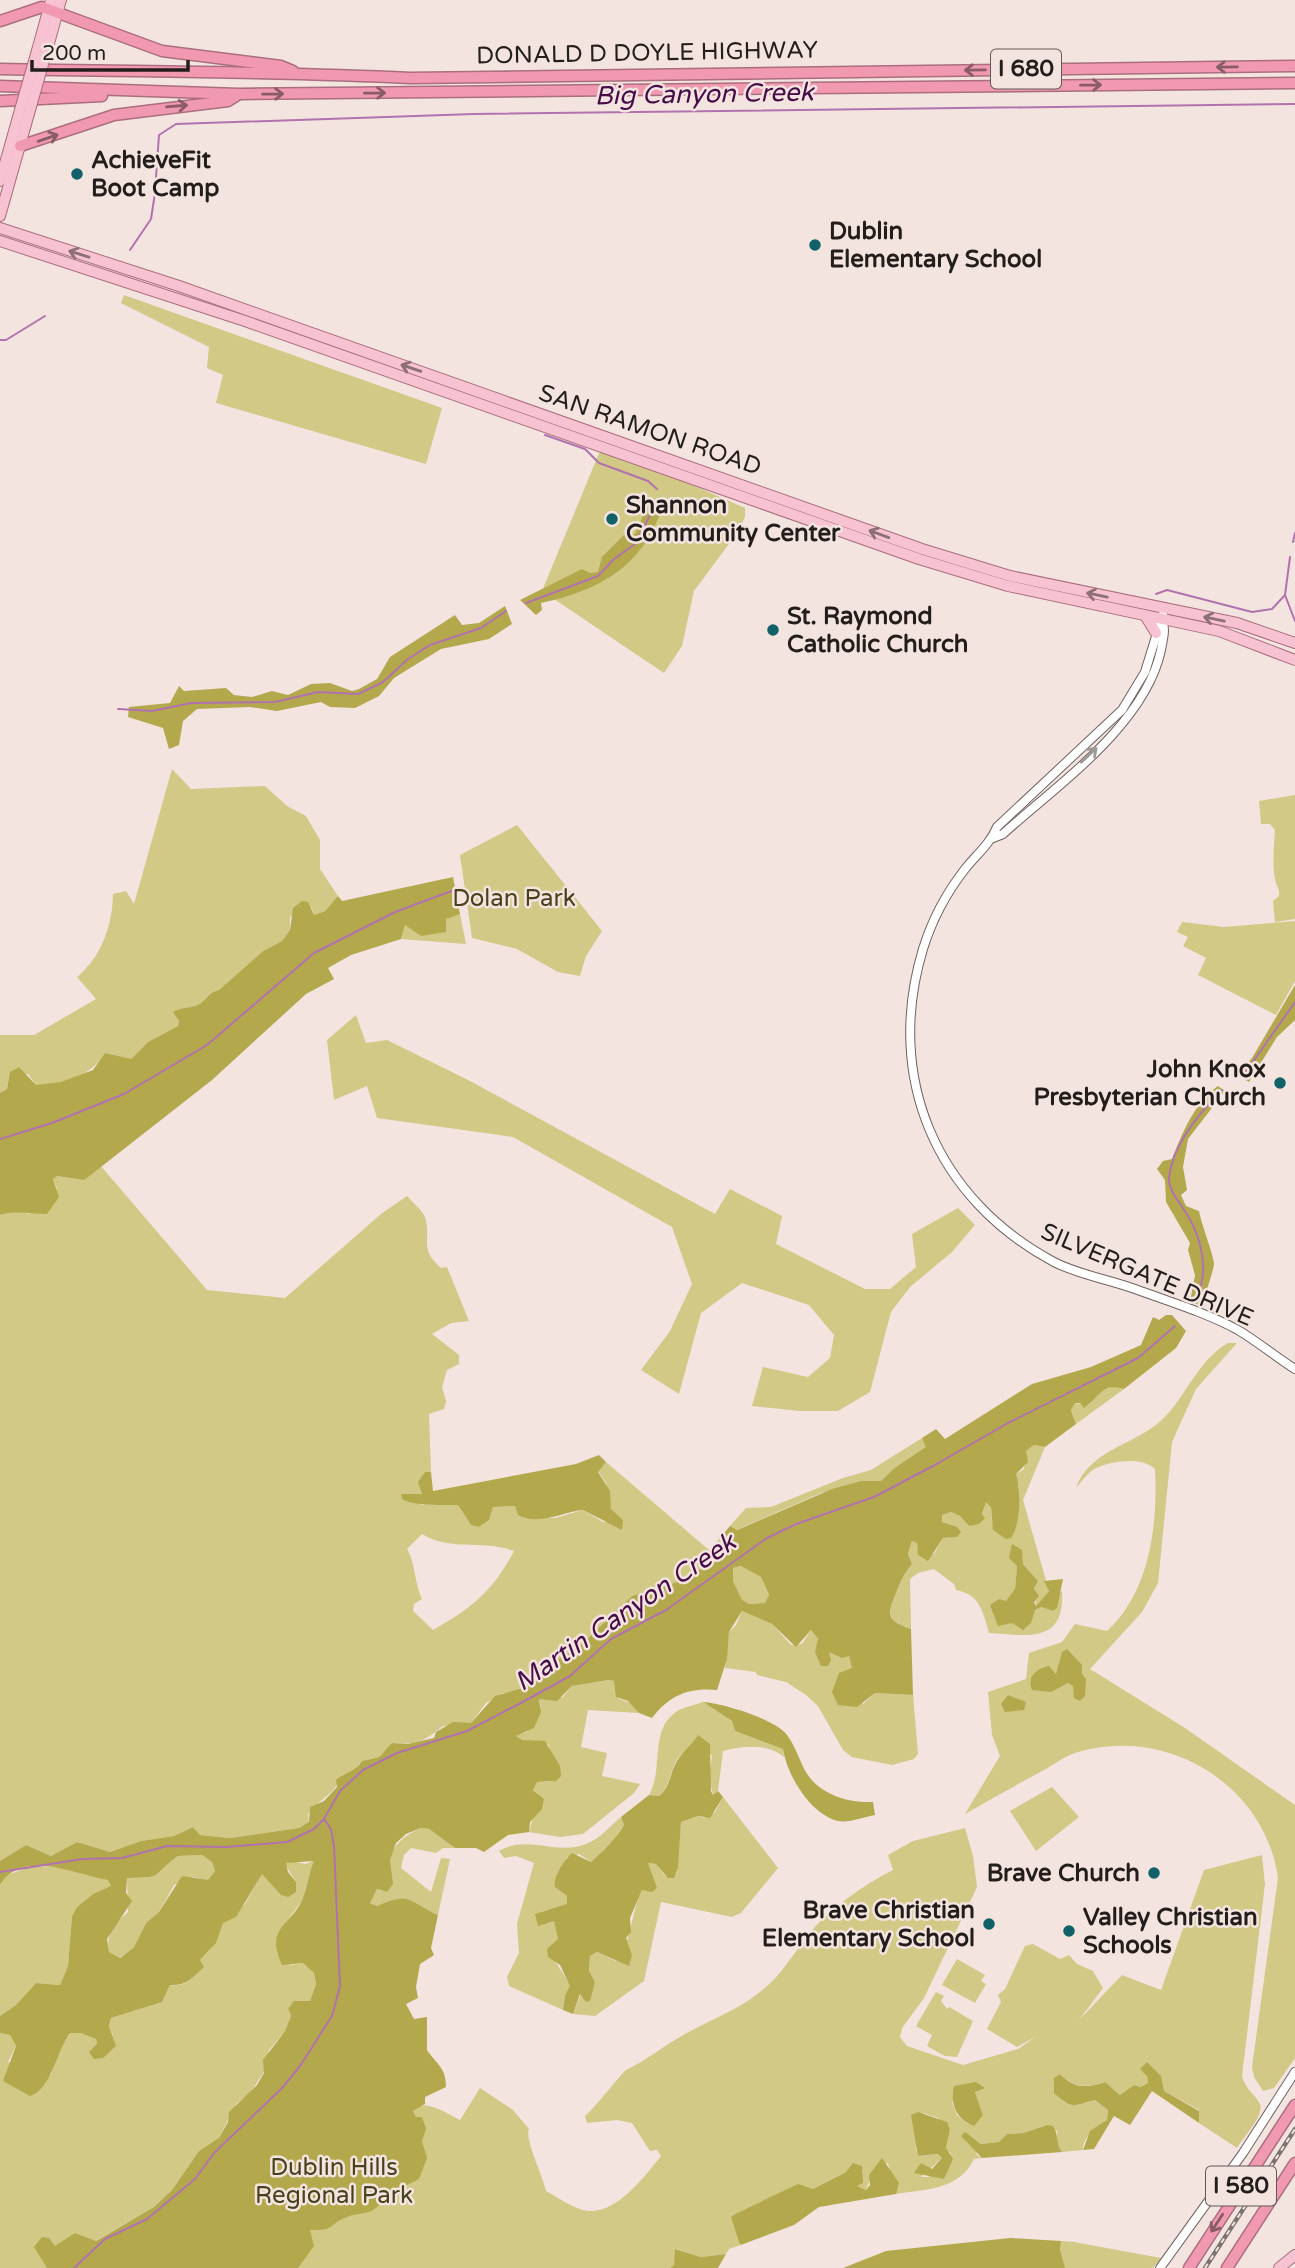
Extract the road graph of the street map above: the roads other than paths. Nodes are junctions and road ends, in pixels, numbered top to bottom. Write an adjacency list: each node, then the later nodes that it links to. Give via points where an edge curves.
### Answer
1 (55, 5): 2 (highway); 5 (highway, via 162,51 281,66); 11 (main road, bridge)
2 (0, 21)
3 (1295, 66): 5 (highway, DONALD D DOYLE HIGHWAY / I 680, one-way to 5, via 423,78)
4 (0, 69): 5 (highway, DONALD D DOYLE HIGHWAY / I 680, via 246,75)
5 (296, 72)
6 (1295, 83): 9 (highway, DONALD D DOYLE HIGHWAY / I 680, one-way to 6)
7 (0, 86): 8 (highway, DONALD D DOYLE HIGHWAY / I 680)
8 (182, 91): 9 (highway, DONALD D DOYLE HIGHWAY / I 680); 10 (highway)
9 (239, 94): 12 (highway, one-way to 9, via 114,115 228,101)
10 (0, 101)
11 (25, 110): 12 (main road); 13 (main road)
12 (20, 146): 14 (main road)
13 (0, 181)
14 (0, 216)
15 (0, 228): 17 (main road, SAN RAMON ROAD, one-way to 15, via 922,549 179,286)
16 (0, 241): 18 (main road, SAN RAMON ROAD, via 234,317 919,559 1008,586)
17 (1163, 614): 18 (main road, SAN RAMON ROAD); 19 (street, SILVERGATE DRIVE); 20 (main road, SAN RAMON ROAD, one-way to 17, via 1237,623); 21 (main road, SAN RAMON ROAD); 22 (street, SILVERGATE DRIVE, one-way to 17, via 1003,834 1131,713 1158,666)
18 (1146, 617): 19 (main road)
19 (1156, 633): 22 (street, SILVERGATE DRIVE, via 1145,672 1122,710 997,827)
20 (1295, 643)
21 (1295, 660)
22 (993, 838): 23 (street, SILVERGATE DRIVE, via 954,884 923,949 909,1027 914,1089 926,1126 981,1210 1034,1250 1080,1272 1237,1330)
23 (1295, 1369)
24 (1295, 2072): 28 (street)
25 (1295, 2105): 29 (highway, I 580, one-way to 29)
26 (1295, 2163): 30 (highway, I 580)
27 (1295, 2255): 31 (main road)
28 (1160, 2268)
29 (1189, 2268)
30 (1227, 2268)
31 (1279, 2268)

